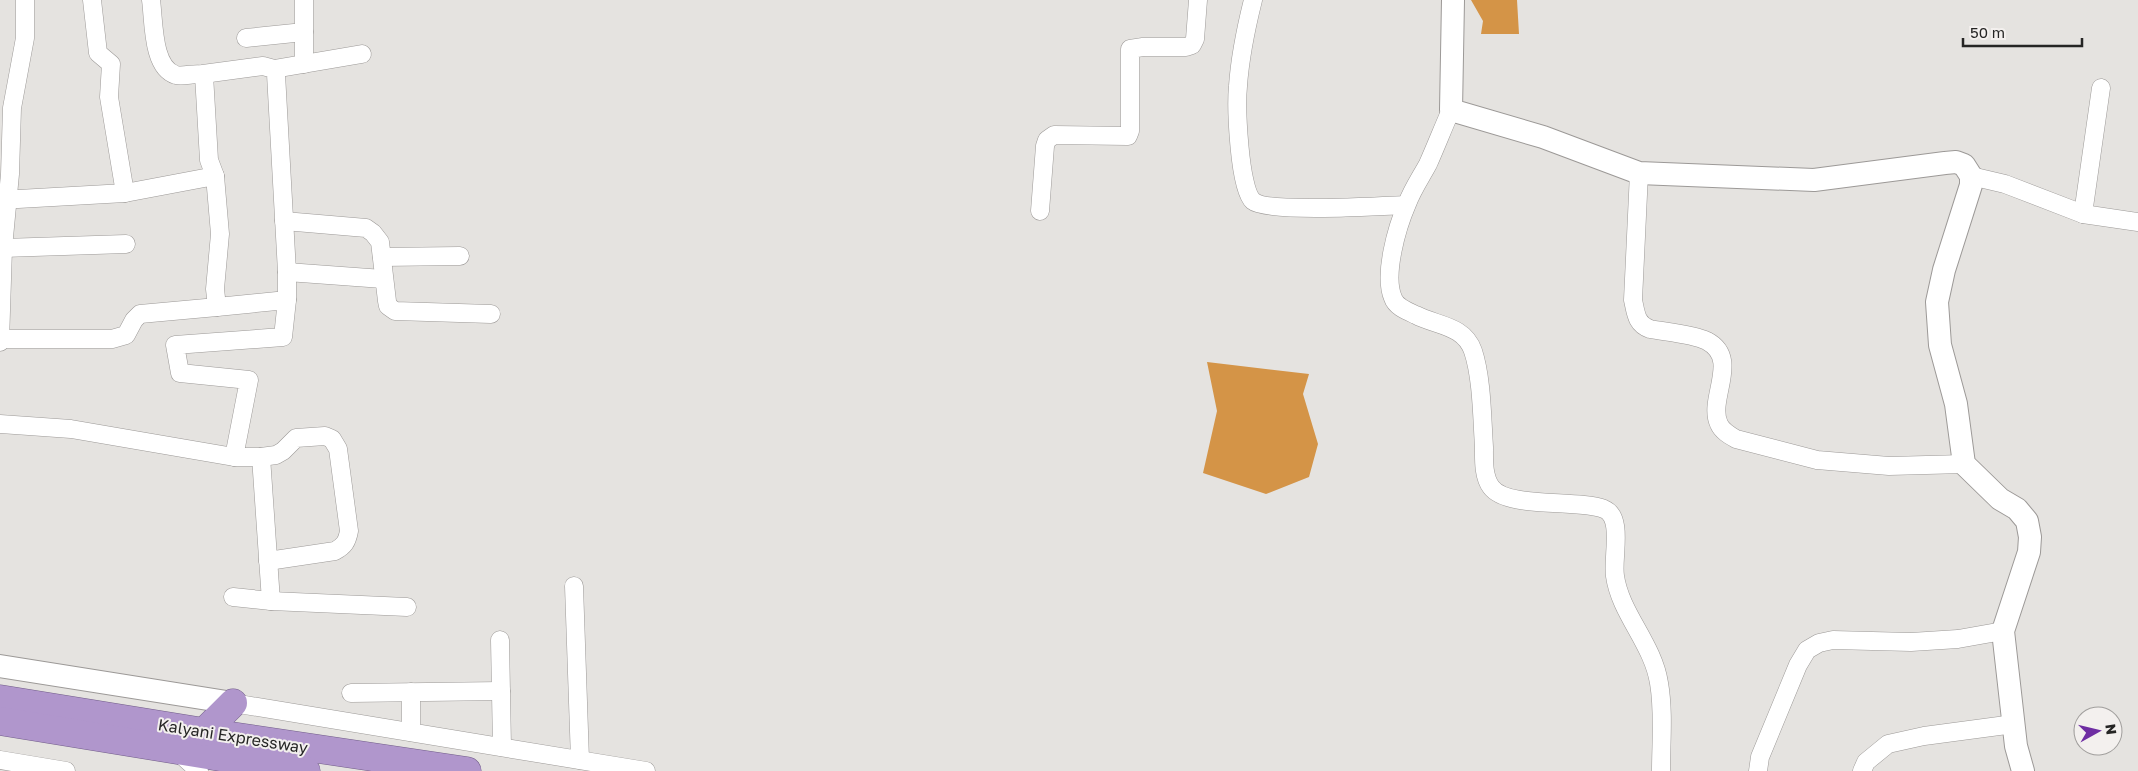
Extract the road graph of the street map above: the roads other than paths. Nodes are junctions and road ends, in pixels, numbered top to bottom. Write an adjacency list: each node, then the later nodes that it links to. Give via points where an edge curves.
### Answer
1 (25, 0): 20 (street, via 25,38 12,108)
2 (92, 0): 19 (street, via 98,53 111,64 109,97)
3 (151, 0): 13 (street, via 161,63 176,74)
4 (304, 0): 8 (street)
5 (1198, 0): 22 (street, via 1192,45 1130,49 1128,136 1054,135 1047,140)
6 (1253, 0): 21 (street, via 1242,49 1238,88 1240,155 1246,191 1252,200 1273,208)
7 (1453, 0): 15 (street)
8 (304, 32): 9 (street); 11 (street)
9 (246, 38)
10 (362, 54): 11 (street)
11 (304, 64): 12 (street)
12 (274, 69): 13 (street, via 263,66); 24 (street)
13 (203, 74): 17 (street, via 209,160)
14 (2101, 88): 23 (street)
15 (1451, 110): 16 (street, via 1543,137); 21 (street)
16 (1640, 174): 18 (street, via 1814,180 1956,162 1964,165); 39 (street, via 1633,300 1637,318 1642,326 1707,341 1716,349 1723,374 1716,409 1718,423 1724,432 1736,439 1817,460 1889,466)
17 (215, 176): 19 (street); 33 (street, via 220,234 215,289)
18 (1971, 176): 23 (street, via 2005,184); 39 (street, via 1937,302 1940,345 1956,404)
19 (125, 193): 20 (street)
20 (4, 200): 27 (street)
21 (1406, 205): 66 (street, via 1391,266 1393,299 1398,306 1419,317 1457,330 1469,341 1474,352 1480,392 1486,474 1490,487 1500,496 1592,506 1606,510 1613,518 1616,527 1615,576 1621,598 1644,638 1659,682)
22 (1040, 211)
23 (2083, 214): 25 (street)
24 (284, 221): 29 (street, via 366,228 380,242); 30 (street)
25 (2138, 222)
26 (126, 244): 27 (street)
27 (3, 248): 35 (street)
28 (460, 256): 29 (street)
29 (382, 257): 31 (street)
30 (287, 272): 31 (street); 32 (street)
31 (383, 279): 34 (street, via 388,306 396,310)
32 (287, 300): 33 (street); 37 (street, via 283,337 175,345 180,373 249,380)
33 (217, 307): 35 (street, via 140,314 126,335 112,339)
34 (491, 314)
35 (0, 331)
36 (0, 424): 37 (street, via 71,429)
37 (234, 456): 38 (street)
38 (261, 457): 40 (street); 40 (street, via 276,455 296,438 325,436 332,439 338,449 349,531 348,540 335,551)
39 (1964, 464): 45 (street, via 2027,521 2029,552)
40 (268, 561): 43 (street)
41 (574, 586): 60 (street)
42 (233, 597): 43 (street)
43 (271, 601): 44 (street)
44 (406, 607)
45 (2003, 631): 54 (street); 67 (street, via 1958,639 1911,642 1834,640 1819,643 1808,650 1798,665 1760,757)
46 (500, 640): 49 (street)
47 (0, 666): 52 (street)
48 (411, 692): 49 (street); 50 (street); 56 (street)
49 (501, 692): 57 (street)
50 (351, 693)
51 (0, 699): 55 (highway, Kalyani Expressway)
52 (233, 703): 55 (highway); 56 (street)
53 (0, 722): 58 (highway, Kalyani Expressway)
54 (2014, 724): 68 (street, via 1888,744 1866,762); 69 (street)
55 (204, 732): 64 (highway, Kalyani Expressway)
56 (410, 732): 57 (street)
57 (502, 747): 60 (street)
58 (177, 751): 62 (street); 63 (highway, Kalyani Expressway)
59 (0, 760): 61 (street)
60 (580, 760): 65 (street)
61 (66, 771)
62 (199, 771)
63 (306, 771)
64 (467, 771)
65 (646, 771)
66 (1661, 771)
67 (1758, 771)
68 (1862, 771)
69 (2023, 771)

